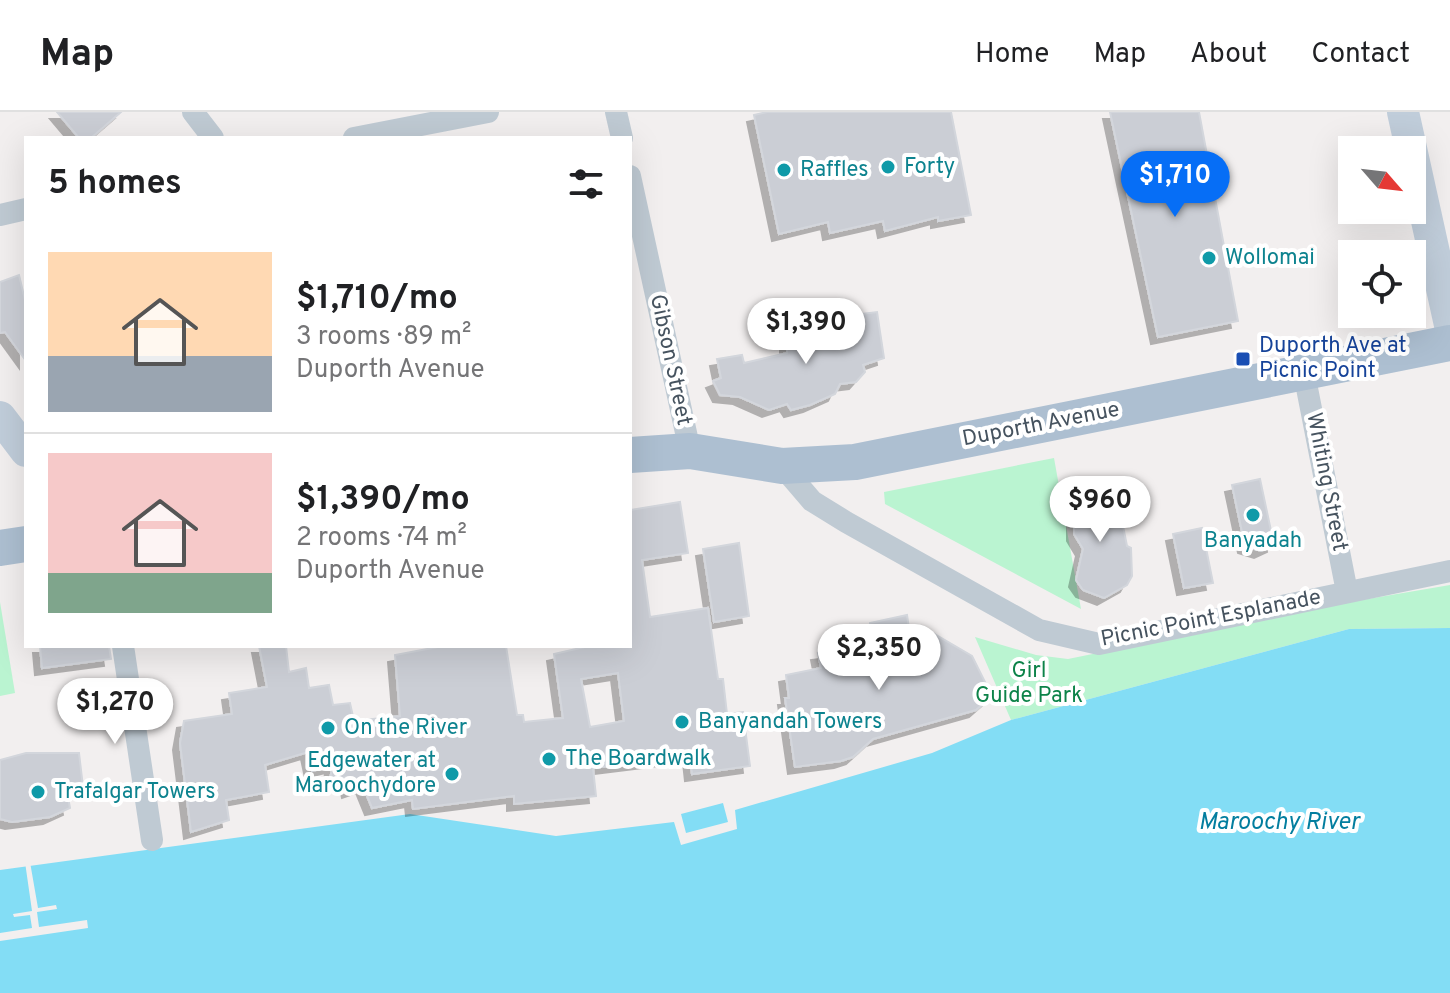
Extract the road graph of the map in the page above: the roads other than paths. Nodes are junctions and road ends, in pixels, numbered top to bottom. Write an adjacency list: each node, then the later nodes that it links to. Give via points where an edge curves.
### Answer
1 (193, 112): 5 (street)
2 (488, 112): 6 (street)
3 (616, 112): 7 (street)
4 (1403, 112): 11 (main road)
5 (211, 136)
6 (364, 136)
7 (622, 136)
8 (632, 185): 16 (street, Gibson Street)
9 (24, 209): 10 (street)
10 (0, 215)
11 (1450, 325)
12 (1450, 343): 13 (main road, Duporth Avenue)
13 (1304, 373): 18 (main road, Duporth Avenue, via 855,462); 22 (street, Whiting Street)
14 (0, 417): 15 (main road)
15 (24, 448)
16 (690, 451): 17 (main road, Duporth Avenue); 18 (main road, Duporth Avenue)
17 (632, 455)
18 (782, 466): 22 (street, Picnic Point Esplanade, via 812,501 860,530 1039,630 1099,644)
19 (24, 544): 20 (main road)
20 (0, 548)
21 (1450, 571): 22 (street, Picnic Point Esplanade)
22 (1347, 592)
23 (123, 648): 24 (street)
24 (152, 840)

